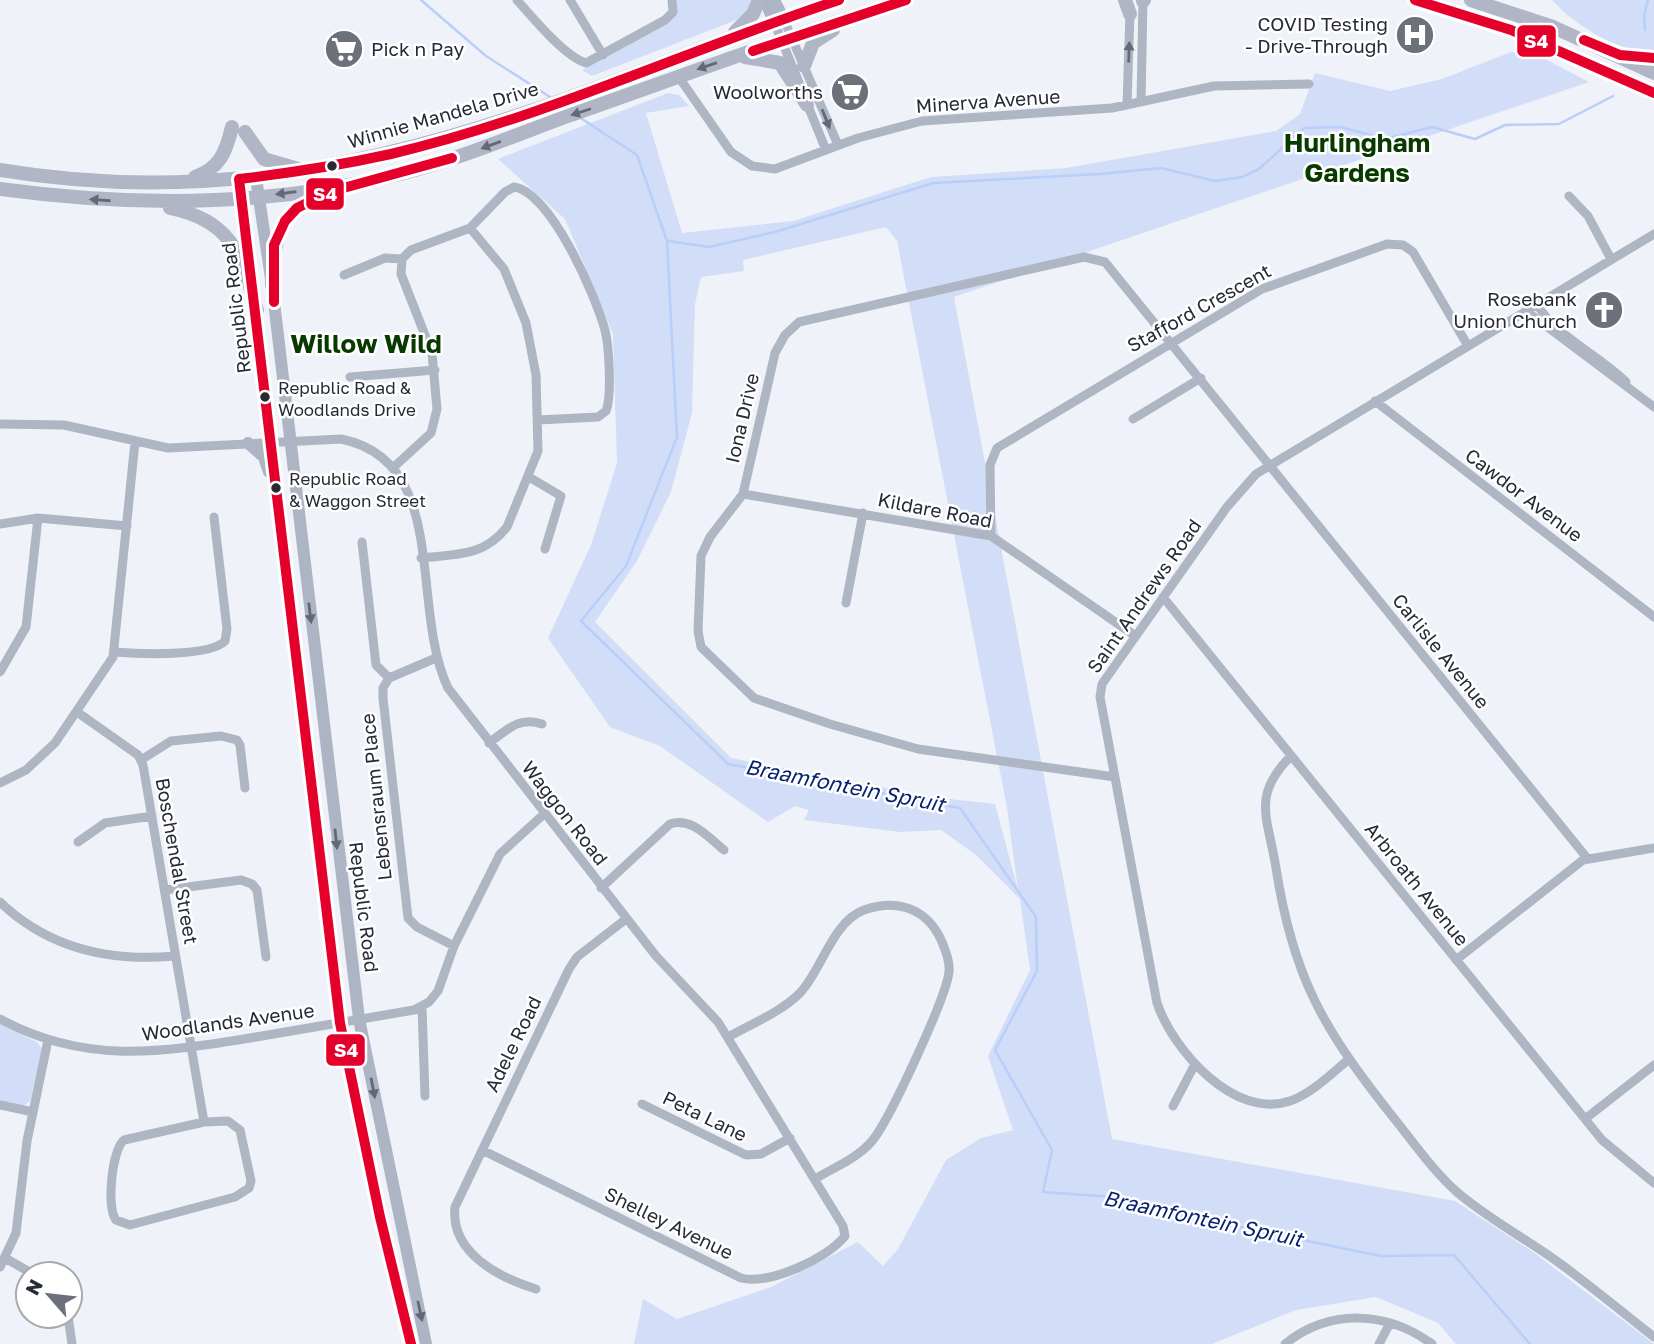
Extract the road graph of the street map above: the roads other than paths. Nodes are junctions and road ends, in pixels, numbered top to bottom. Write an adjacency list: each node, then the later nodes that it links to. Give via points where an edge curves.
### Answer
1 (517, 0): 16 (street, via 578,60 586,63)
2 (570, 0): 16 (street)
3 (673, 0): 16 (street, via 673,12 665,20)
4 (759, 0): 14 (main road, via 753,14)
5 (765, 0): 13 (main road)
6 (774, 0): 13 (main road)
7 (839, 0): 13 (main road, Winnie Mandela Drive)
8 (906, 0): 12 (main road, Winnie Mandela Drive)
9 (1415, 0): 24 (main road, via 1511,30)
10 (1471, 0): 17 (main road)
11 (1136, 3): 25 (street); 26 (street, one-way to 11)
12 (882, 8): 15 (main road, Winnie Mandela Drive); 20 (main road, via 836,27 813,43)
13 (778, 20): 14 (main road, Winnie Mandela Drive); 15 (street)
14 (726, 40): 31 (main road, Winnie Mandela Drive, via 438,141)
15 (788, 40): 18 (main road, Winnie Mandela Drive); 20 (street); 27 (street)
16 (603, 55)
17 (1620, 55): 19 (main road); 21 (main road)
18 (734, 57): 22 (main road, Winnie Mandela Drive, one-way to 22); 27 (main road, via 780,63)
19 (1654, 58)
20 (804, 66): 28 (street, one-way to 28)
21 (1654, 73)
22 (678, 76): 29 (street, Minerva Avenue, via 731,152 744,163 775,169); 34 (main road, Winnie Mandela Drive, one-way to 34, via 468,153)
23 (1309, 83): 25 (street, Minerva Avenue, via 1214,86)
24 (1654, 93)
25 (1141, 102): 26 (street, Minerva Avenue)
26 (1127, 104): 28 (street, Minerva Avenue, via 922,121)
27 (807, 105): 29 (street)
28 (838, 145): 29 (street, Minerva Avenue)
29 (826, 150)
30 (0, 170): 35 (main road, Winnie Mandela Drive, via 81,181)
31 (307, 171): 32 (main road, Winnie Mandela Drive); 35 (main road, via 264,159 238,130 219,164)
32 (256, 178): 33 (main road, Winnie Mandela Drive); 38 (main road, Republic Road)
33 (239, 179): 35 (main road, Winnie Mandela Drive); 39 (main road, Republic Road)
34 (362, 182): 38 (main road, Winnie Mandela Drive, one-way to 38); 46 (main road, via 317,196 286,219 274,247)
35 (173, 184)
36 (0, 189): 40 (main road, Winnie Mandela Drive, one-way to 36)
37 (1569, 196): 44 (street, via 1588,216)
38 (260, 197): 39 (main road, Winnie Mandela Drive); 46 (main road, Republic Road)
39 (242, 200): 40 (main road, Winnie Mandela Drive); 48 (main road, Republic Road)
40 (143, 203): 48 (main road, via 196,214 220,229 238,252)
41 (470, 228): 43 (street, via 411,250); 59 (street, via 502,264 523,316 536,375); 59 (street, via 508,190 516,187 527,192 562,231 603,325 606,411 598,417)
42 (1654, 234): 44 (street, Saint Andrews Road)
43 (402, 258): 45 (street, via 385,258); 53 (street, via 401,274)
44 (1611, 259): 47 (street, Saint Andrews Road)
45 (344, 275)
46 (272, 285): 62 (main road, Republic Road)
47 (1537, 304): 49 (street, Saint Andrews Road); 52 (street, via 1549,323)
48 (257, 310): 61 (main road, Republic Road)
49 (1526, 311): 51 (street, Saint Andrews Road); 52 (street)
50 (1172, 342): 51 (street, Stafford Crescent, via 1262,289 1396,244 1418,259); 55 (street, Iona Drive); 68 (street, Iona Drive, via 1116,273 1105,262 1088,257 807,319 785,335 775,353); 75 (street, Stafford Crescent, via 997,448 990,465)
51 (1468, 346): 56 (street, Saint Andrews Road)
52 (1585, 352): 57 (street)
53 (435, 370): 54 (street); 66 (street, via 434,426)
54 (350, 377)
55 (1201, 379): 58 (street); 65 (street, Iona Drive)
56 (1375, 401): 65 (street, Saint Andrews Road); 81 (street, Cawdor Avenue)
57 (1654, 407)
58 (1133, 419)
59 (538, 420): 67 (street, via 539,445)
60 (0, 424): 63 (street, via 64,425)
61 (271, 440): 62 (street, Waggon Road); 64 (street); 69 (main road, Republic Road)
62 (290, 440): 66 (street, Waggon Road, via 350,440); 111 (main road, Republic Road, one-way to 111)
63 (135, 442): 64 (street, via 175,448); 74 (street)
64 (248, 443): 69 (main road, via 265,459)
65 (1269, 465): 79 (street, Saint Andrews Road, via 1244,486); 100 (street, Carlisle Avenue)
66 (395, 466): 78 (street, Waggon Road, via 412,496)
67 (528, 477): 77 (street, via 561,496); 78 (street, via 507,527 491,543 466,554)
68 (743, 494): 70 (street, Kildare Road); 92 (street, Iona Drive, via 709,537 701,556 698,631 701,647 754,698 918,749)
69 (278, 510): 112 (main road, Republic Road)
70 (863, 513): 75 (street, Kildare Road); 80 (street)
71 (214, 517): 83 (street, via 225,641 214,649)
72 (38, 518): 73 (street); 74 (street); 85 (street, via 26,627)
73 (0, 524)
74 (127, 526): 83 (street)
75 (991, 536): 82 (street, Kildare Road)
76 (362, 542): 86 (street, via 376,665)
77 (545, 549)
78 (421, 558): 84 (street, Waggon Road)
79 (1163, 597): 82 (street, Saint Andrews Road); 90 (street, Arbroath Avenue)
80 (846, 603)
81 (1654, 617)
82 (1134, 635): 92 (street, Saint Andrews Road, via 1100,690)
83 (115, 652): 87 (street)
84 (436, 658): 86 (street); 89 (street, Waggon Road, via 448,688)
85 (0, 672)
86 (389, 678): 105 (street, Lebensraum Place, via 383,698 408,918)
87 (77, 712): 91 (street, Boschendal Street); 93 (street, via 35,762)
88 (541, 724): 89 (street, via 520,721)
89 (489, 743): 95 (street, Waggon Road)
90 (1291, 755): 108 (street, Arbroath Avenue); 116 (street, via 1265,793 1280,899 1293,954 1307,988)
91 (141, 760): 94 (street, via 172,741 230,738 240,745); 96 (street, Boschendal Street)
92 (1115, 777): 118 (street, Saint Andrews Road, via 1157,1003 1168,1030)
93 (0, 783)
94 (245, 788)
95 (544, 814): 101 (street, Waggon Road); 105 (street, via 500,854)
96 (152, 816): 97 (street, via 105,823); 102 (street, Boschendal Street)
97 (78, 842)
98 (1654, 849): 100 (street)
99 (724, 850): 101 (street, via 697,827 679,821 670,824)
100 (1587, 858): 108 (street)
101 (601, 888): 104 (street, Waggon Road)
102 (165, 890): 106 (street, Boschendal Street); 107 (street, via 250,882 257,890)
103 (0, 902): 106 (street, via 37,932 74,948 145,959)
104 (626, 919): 113 (street, Waggon Road); 127 (street, Adele Road, via 569,969)
105 (454, 946): 109 (street, via 438,991)
106 (175, 956): 115 (street, Boschendal Street)
107 (266, 957)
108 (1456, 960): 124 (street, Arbroath Avenue)
109 (422, 1007): 111 (street, Woodlands Avenue); 119 (street)
110 (0, 1019): 114 (street, Woodlands Avenue)
111 (359, 1019): 112 (street, Woodlands Avenue); 136 (main road, Republic Road, one-way to 136)
112 (341, 1023): 115 (street, Woodlands Avenue); 135 (main road, Republic Road, via 369,1169)
113 (728, 1037): 126 (street, Waggon Road); 128 (street, via 802,991 852,917 878,906 901,906 919,911 936,927 946,954 948,978 917,1053 874,1138 860,1152)
114 (48, 1040): 115 (street, Woodlands Avenue, via 127,1053); 123 (street)
115 (191, 1047): 125 (street, Boschendal Street)
116 (1348, 1060): 118 (street, Saint Andrews Road, via 1303,1095 1275,1103 1240,1095); 134 (street, via 1455,1190)
117 (1654, 1065): 124 (street)
118 (1194, 1066): 122 (street)
119 (425, 1096)
120 (642, 1104): 126 (street, Peta Lane, via 746,1156 761,1154)
121 (0, 1105): 123 (street)
122 (1173, 1106)
123 (33, 1112): 131 (street, via 18,1227)
124 (1585, 1119): 129 (street, Arbroath Avenue, via 1609,1147)
125 (204, 1122): 125 (street, via 228,1121 240,1130 249,1188 235,1198 130,1224 116,1220 111,1210 119,1143)
126 (790, 1138): 128 (street, Waggon Road)
127 (482, 1150): 130 (street, Shelley Avenue, via 741,1278 759,1281 786,1273); 132 (street, Adele Road, via 457,1202 456,1219 476,1260)
128 (815, 1179): 130 (street, Waggon Road, via 845,1230)
129 (1654, 1182)
130 (842, 1240)
131 (2, 1262)
132 (536, 1289)
133 (1390, 1323): 137 (street, via 1346,1317); 138 (street); 139 (street)
134 (1654, 1337)
135 (411, 1344)
136 (426, 1344)
137 (1285, 1344)
138 (1378, 1344)
139 (1432, 1344)

